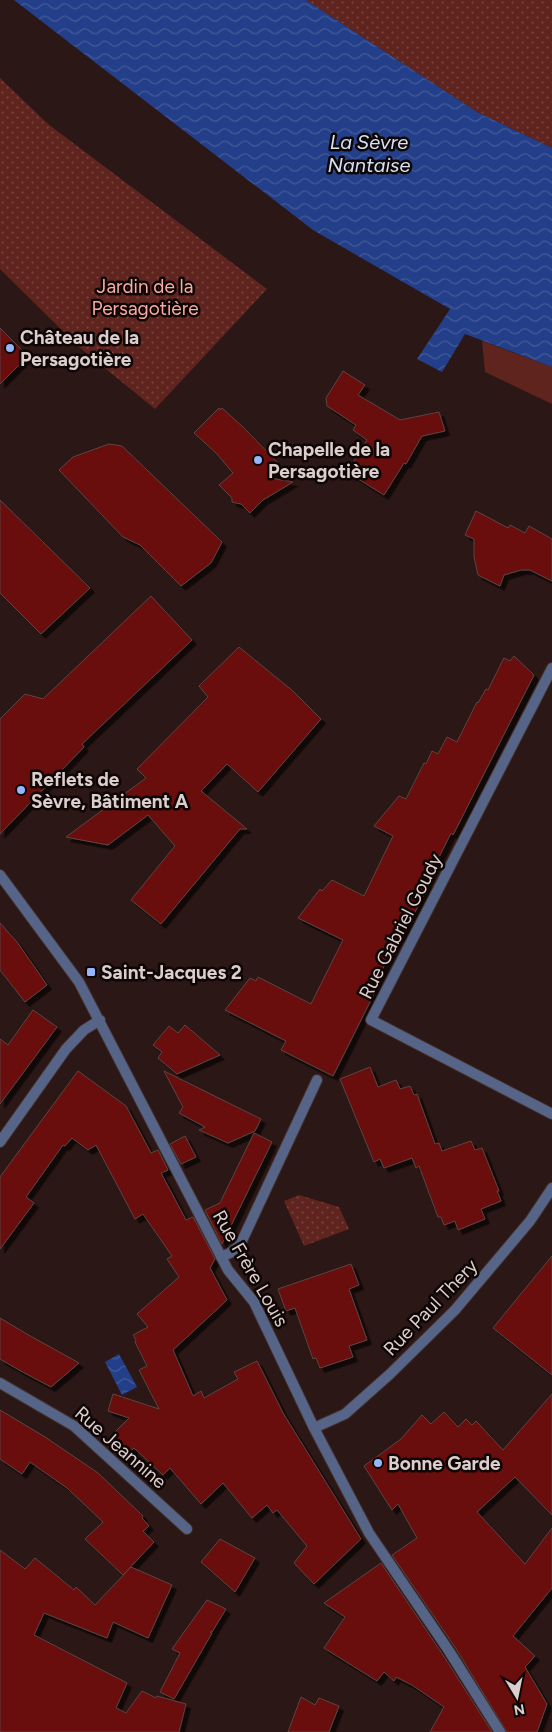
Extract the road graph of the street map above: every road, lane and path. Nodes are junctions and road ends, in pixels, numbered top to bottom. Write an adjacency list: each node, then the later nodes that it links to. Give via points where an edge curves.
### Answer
1 (552, 668): 5 (street, Rue Gabriel Goudy, via 371,1020)
2 (0, 875): 3 (street, Rue Frère Louis, via 79,982)
3 (100, 1020): 6 (street, via 84,1030 66,1049); 8 (street, Rue Frère Louis)
4 (317, 1080): 8 (street, via 240,1245)
5 (552, 1114)
6 (0, 1142)
7 (552, 1188): 10 (street, Rue Paul Thery, via 530,1221 455,1310 344,1414)
8 (221, 1257): 10 (street, Rue Frère Louis, via 254,1302)
9 (0, 1383): 11 (street, Rue Jeannine, via 74,1426)
10 (314, 1428): 12 (street, Rue Frère Louis, via 369,1533)
11 (187, 1529)
12 (500, 1732)

